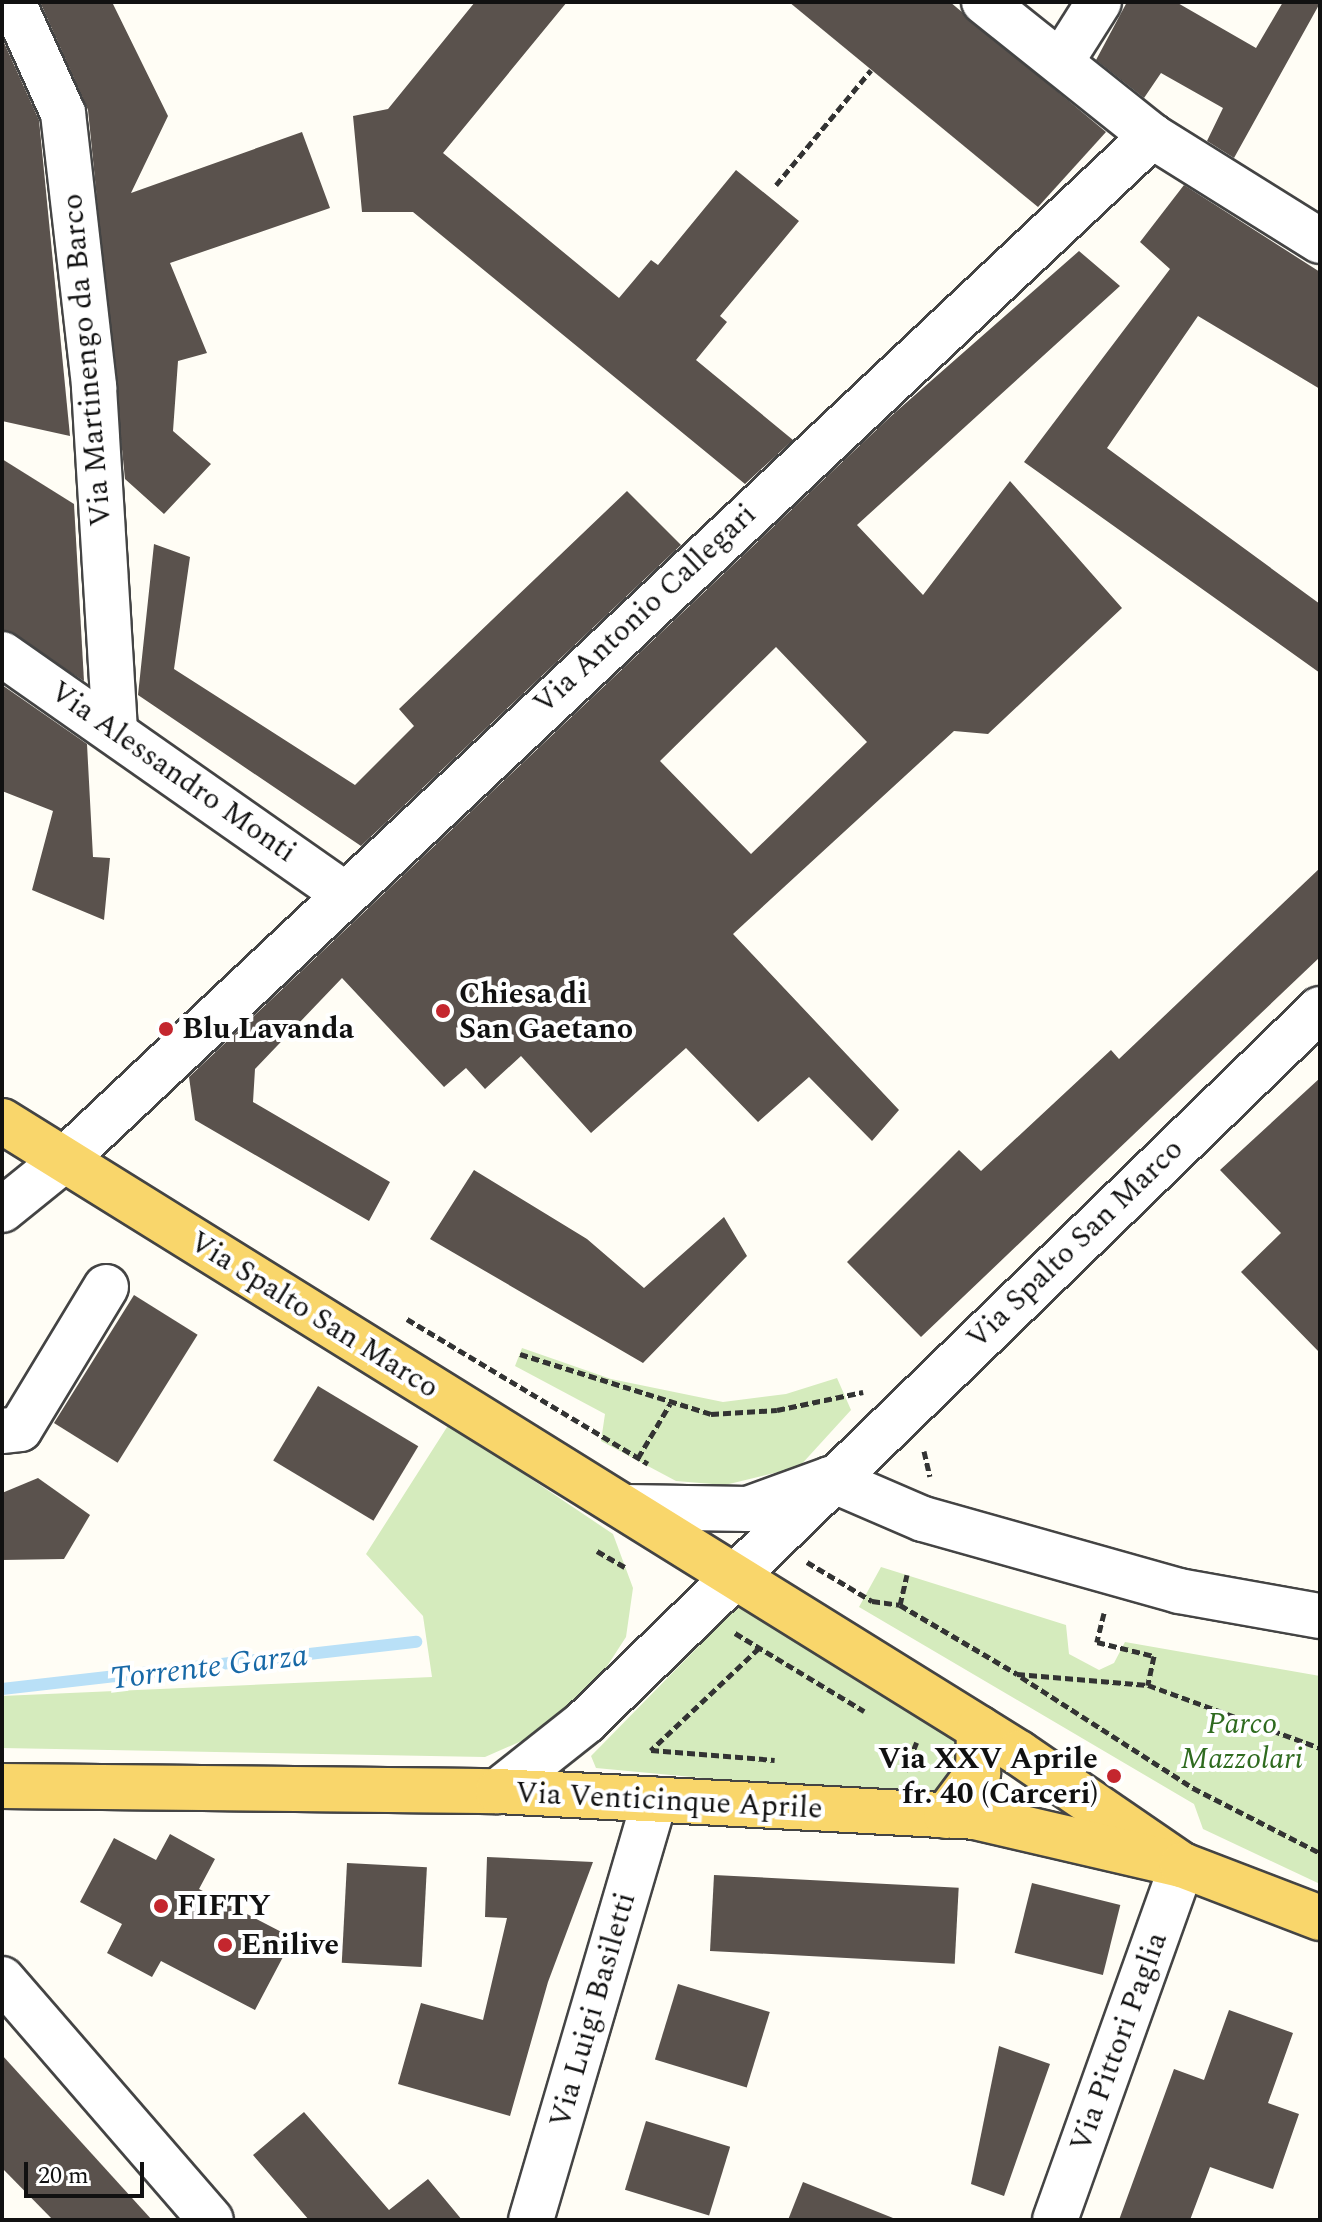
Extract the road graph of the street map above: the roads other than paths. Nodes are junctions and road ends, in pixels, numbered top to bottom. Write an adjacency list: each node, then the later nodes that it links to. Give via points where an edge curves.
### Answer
1 (13, 2): 8 (street, Via Martinengo da Barco, via 63,113 94,387)
2 (984, 2): 4 (street)
3 (1099, 2): 4 (street)
4 (1061, 62): 5 (street)
5 (1152, 136): 6 (street); 9 (street, Via Antonio Callegari)
6 (1320, 241)
7 (2, 654): 8 (street, Via Alessandro Monti)
8 (115, 729): 9 (street, Via Alessandro Monti)
9 (342, 892): 12 (street, Via Antonio Callegari)
10 (1320, 1009): 16 (street, Via Spalto San Marco)
11 (2, 1121): 12 (main road, Via Spalto San Marco)
12 (64, 1160): 13 (street, Via Antonio Callegari); 17 (main road, Via Spalto San Marco)
13 (2, 1210)
14 (106, 1287): 15 (street, via 20,1429)
15 (2, 1431)
16 (830, 1479): 17 (street, Via Spalto San Marco, via 748,1509); 18 (street, Via Spalto San Marco); 19 (street, via 923,1519 1179,1591)
17 (626, 1507): 18 (main road, Via Spalto San Marco)
18 (735, 1577): 20 (main road, Via Spalto San Marco); 22 (street, Via Spalto San Marco, via 585,1722)
19 (1320, 1616)
20 (979, 1728): 24 (main road, via 978,1773); 25 (main road, Via Spalto San Marco)
21 (2, 1786): 22 (main road, Via Venticinque Aprile)
22 (498, 1791): 23 (main road, Via Venticinque Aprile)
23 (655, 1800): 24 (main road, Via Venticinque Aprile); 29 (street, Via Luigi Basiletti)
24 (946, 1816): 25 (main road, Via Venticinque Aprile)
25 (1182, 1865): 26 (main road, Via Venticinque Aprile); 30 (street, Via Pittori Paglia)
26 (1320, 1918)
27 (2, 1979): 28 (street)
28 (211, 2220)
29 (531, 2220)
30 (1055, 2220)

